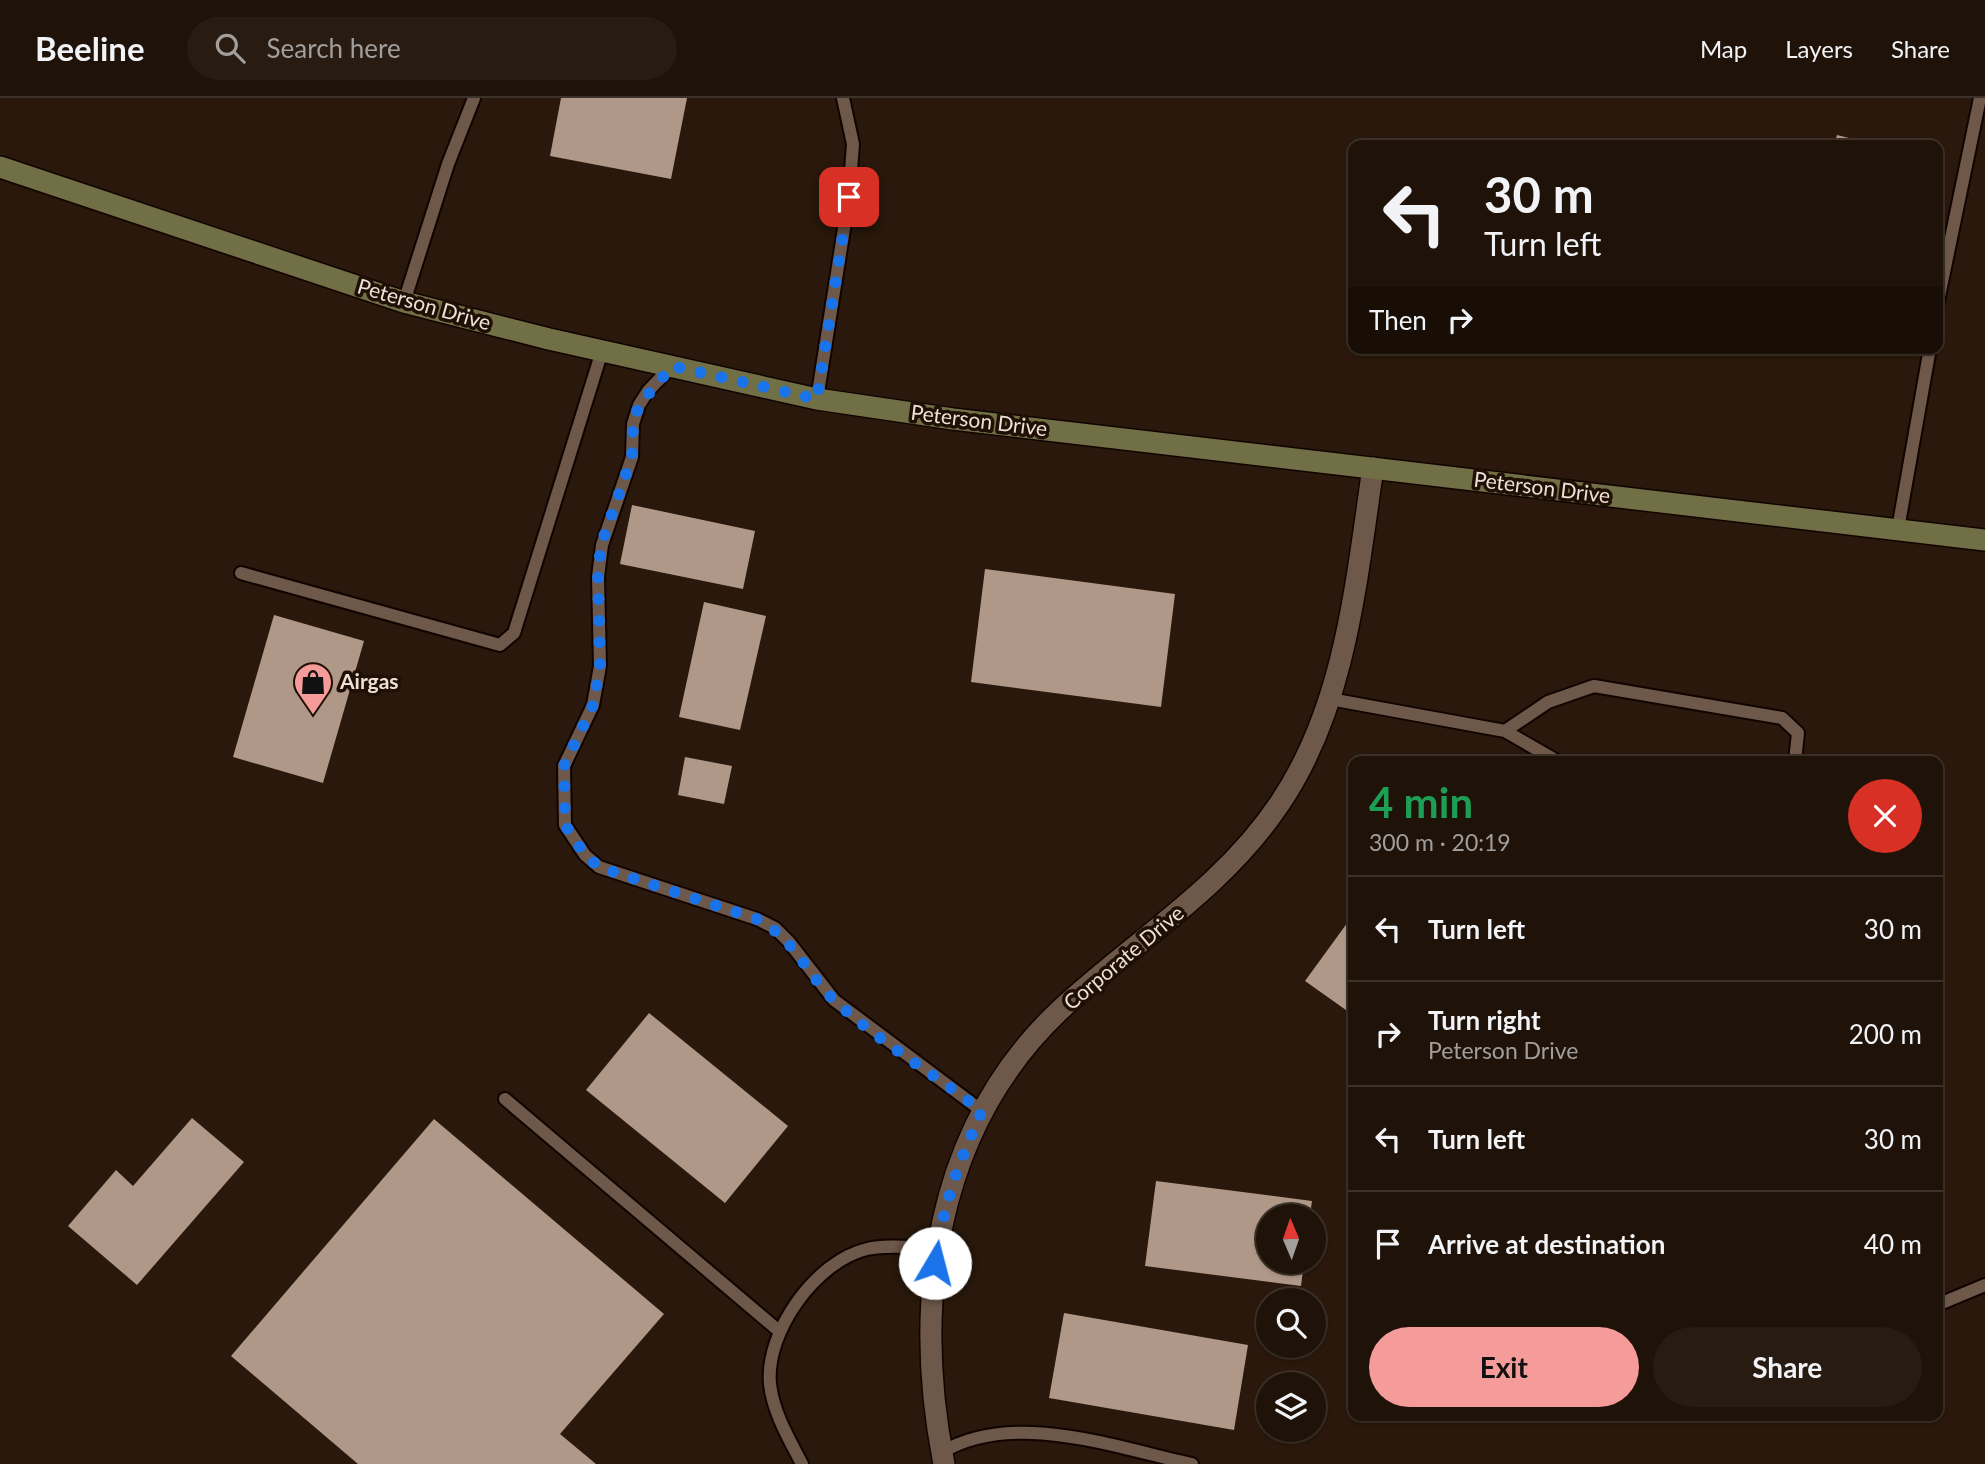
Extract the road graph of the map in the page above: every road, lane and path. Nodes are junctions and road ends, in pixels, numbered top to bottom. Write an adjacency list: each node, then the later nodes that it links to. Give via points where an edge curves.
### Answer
1 (474, 98): 6 (lane)
2 (843, 98): 10 (lane, via 853,144 849,197)
3 (1980, 98): 5 (lane)
4 (0, 167): 6 (street, Peterson Drive)
5 (1943, 266)
6 (404, 302): 7 (street, Peterson Drive)
7 (602, 351): 9 (street, Peterson Drive); 14 (lane, via 514,633 500,645)
8 (1929, 354): 12 (lane)
9 (672, 366): 10 (street, Peterson Drive); 20 (lane, via 639,405 632,457 601,545 600,666 593,705 564,766 565,825 599,867 775,928 834,1000)
10 (817, 399): 11 (street, Peterson Drive)
11 (1373, 468): 12 (street, Peterson Drive); 15 (street, Corporate Drive, via 1354,598)
12 (1898, 529): 13 (street, Peterson Drive)
13 (1985, 540)
14 (241, 573)
15 (1330, 699): 16 (lane); 20 (street, Corporate Drive, via 1281,802 1246,849 1203,892 1058,1013 1016,1059)
16 (1505, 732): 17 (lane); 18 (lane, via 1548,702 1594,686 1782,718 1798,733)
17 (1548, 756)
18 (1796, 756)
19 (505, 1099): 24 (lane)
20 (982, 1111): 21 (street, Corporate Drive, via 957,1166)
21 (937, 1248): 24 (lane, via 867,1248 837,1264 803,1292); 25 (street, Corporate Drive, via 932,1337)
22 (1985, 1285): 23 (lane)
23 (1943, 1303)
24 (779, 1331): 26 (lane, via 770,1383 782,1426)
25 (942, 1459): 27 (lane, via 975,1439 1038,1433)
26 (802, 1464)
27 (1192, 1464)

